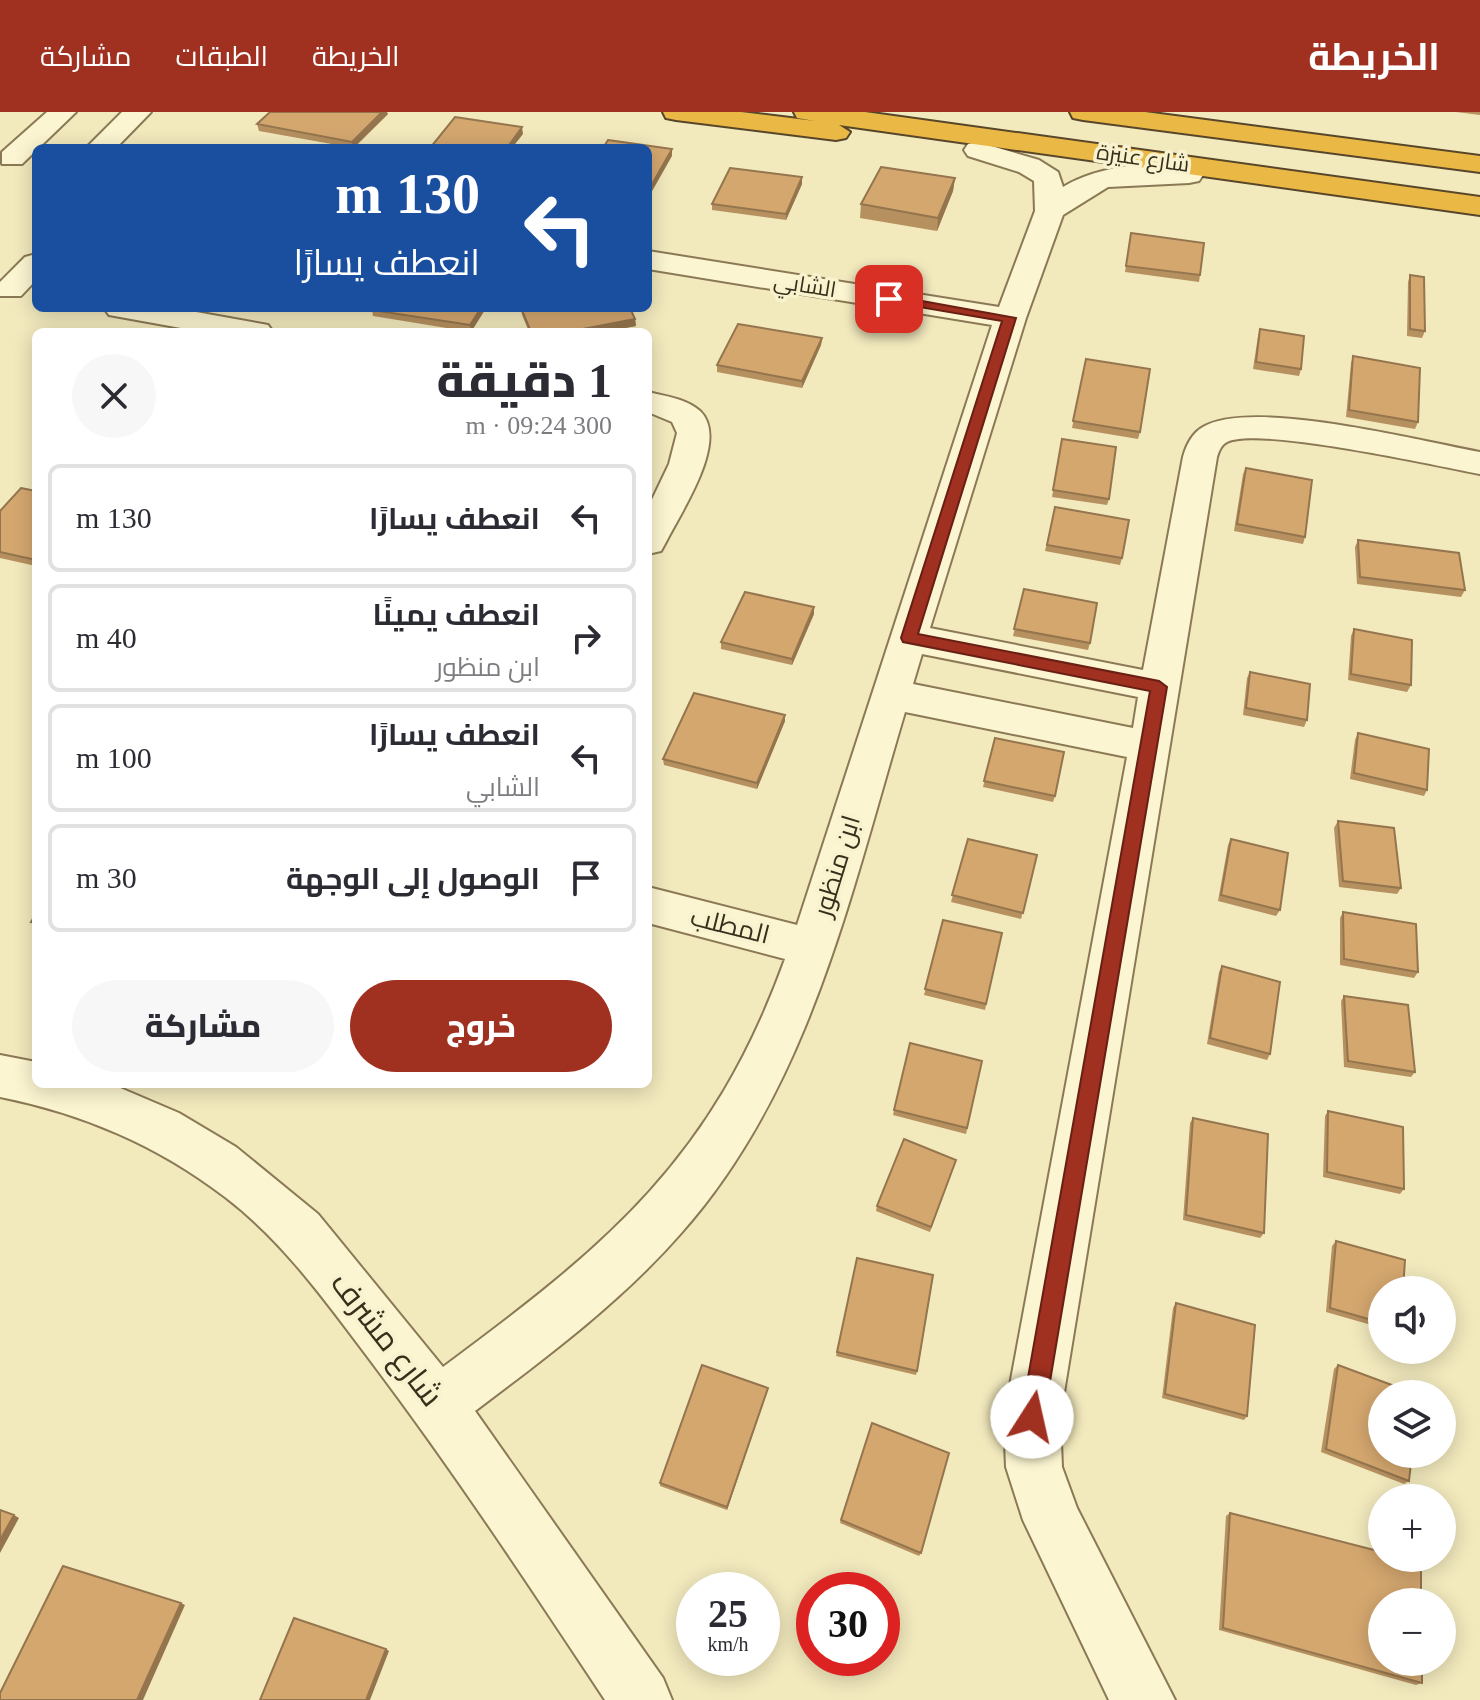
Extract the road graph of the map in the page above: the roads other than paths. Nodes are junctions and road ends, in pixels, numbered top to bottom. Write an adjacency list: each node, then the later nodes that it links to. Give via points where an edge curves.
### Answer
1 (63, 112): 8 (street)
2 (676, 112): 7 (highway)
3 (807, 112): 11 (highway, شارع عنيزة)
4 (1083, 112): 9 (highway, شارع عنيزة)
5 (130, 113): 6 (street)
6 (103, 144)
7 (978, 150): 10 (highway); 13 (street, via 1029,166 1048,178)
8 (16, 159)
9 (1480, 164)
10 (1189, 175): 11 (highway); 13 (street, via 1111,177 1073,190)
11 (1296, 179): 12 (highway, شارع عنيزة)
12 (1480, 206)
13 (1050, 211): 18 (street, ابن منظور)
14 (652, 261): 18 (street, الشابي)
15 (32, 268): 16 (street)
16 (15, 290)
17 (143, 312): 19 (street)
18 (1010, 318): 23 (street, ابن منظور)
19 (234, 328)
20 (652, 403): 22 (street, via 691,421 696,434)
21 (1480, 463): 24 (street, via 1262,428 1218,432 1204,443 1200,457)
22 (652, 534)
23 (909, 638): 24 (street); 25 (street, ابن منظور)
24 (1159, 687): 26 (street)
25 (890, 694): 26 (street); 28 (street, ابن منظور)
26 (1148, 746): 34 (street, via 1032,1417 1034,1467 1052,1520)
27 (652, 906): 28 (street, المطلب)
28 (812, 947): 32 (street, ابن منظور, via 795,996 737,1118 692,1183 636,1247 570,1307)
29 (0, 1076): 30 (street, شارع مشرف)
30 (32, 1083)
31 (52, 1088): 32 (street, شارع مشرف, via 142,1120 219,1164 271,1203 309,1240)
32 (439, 1404): 33 (street, شارع مشرف)
33 (641, 1700)
34 (1144, 1700)

